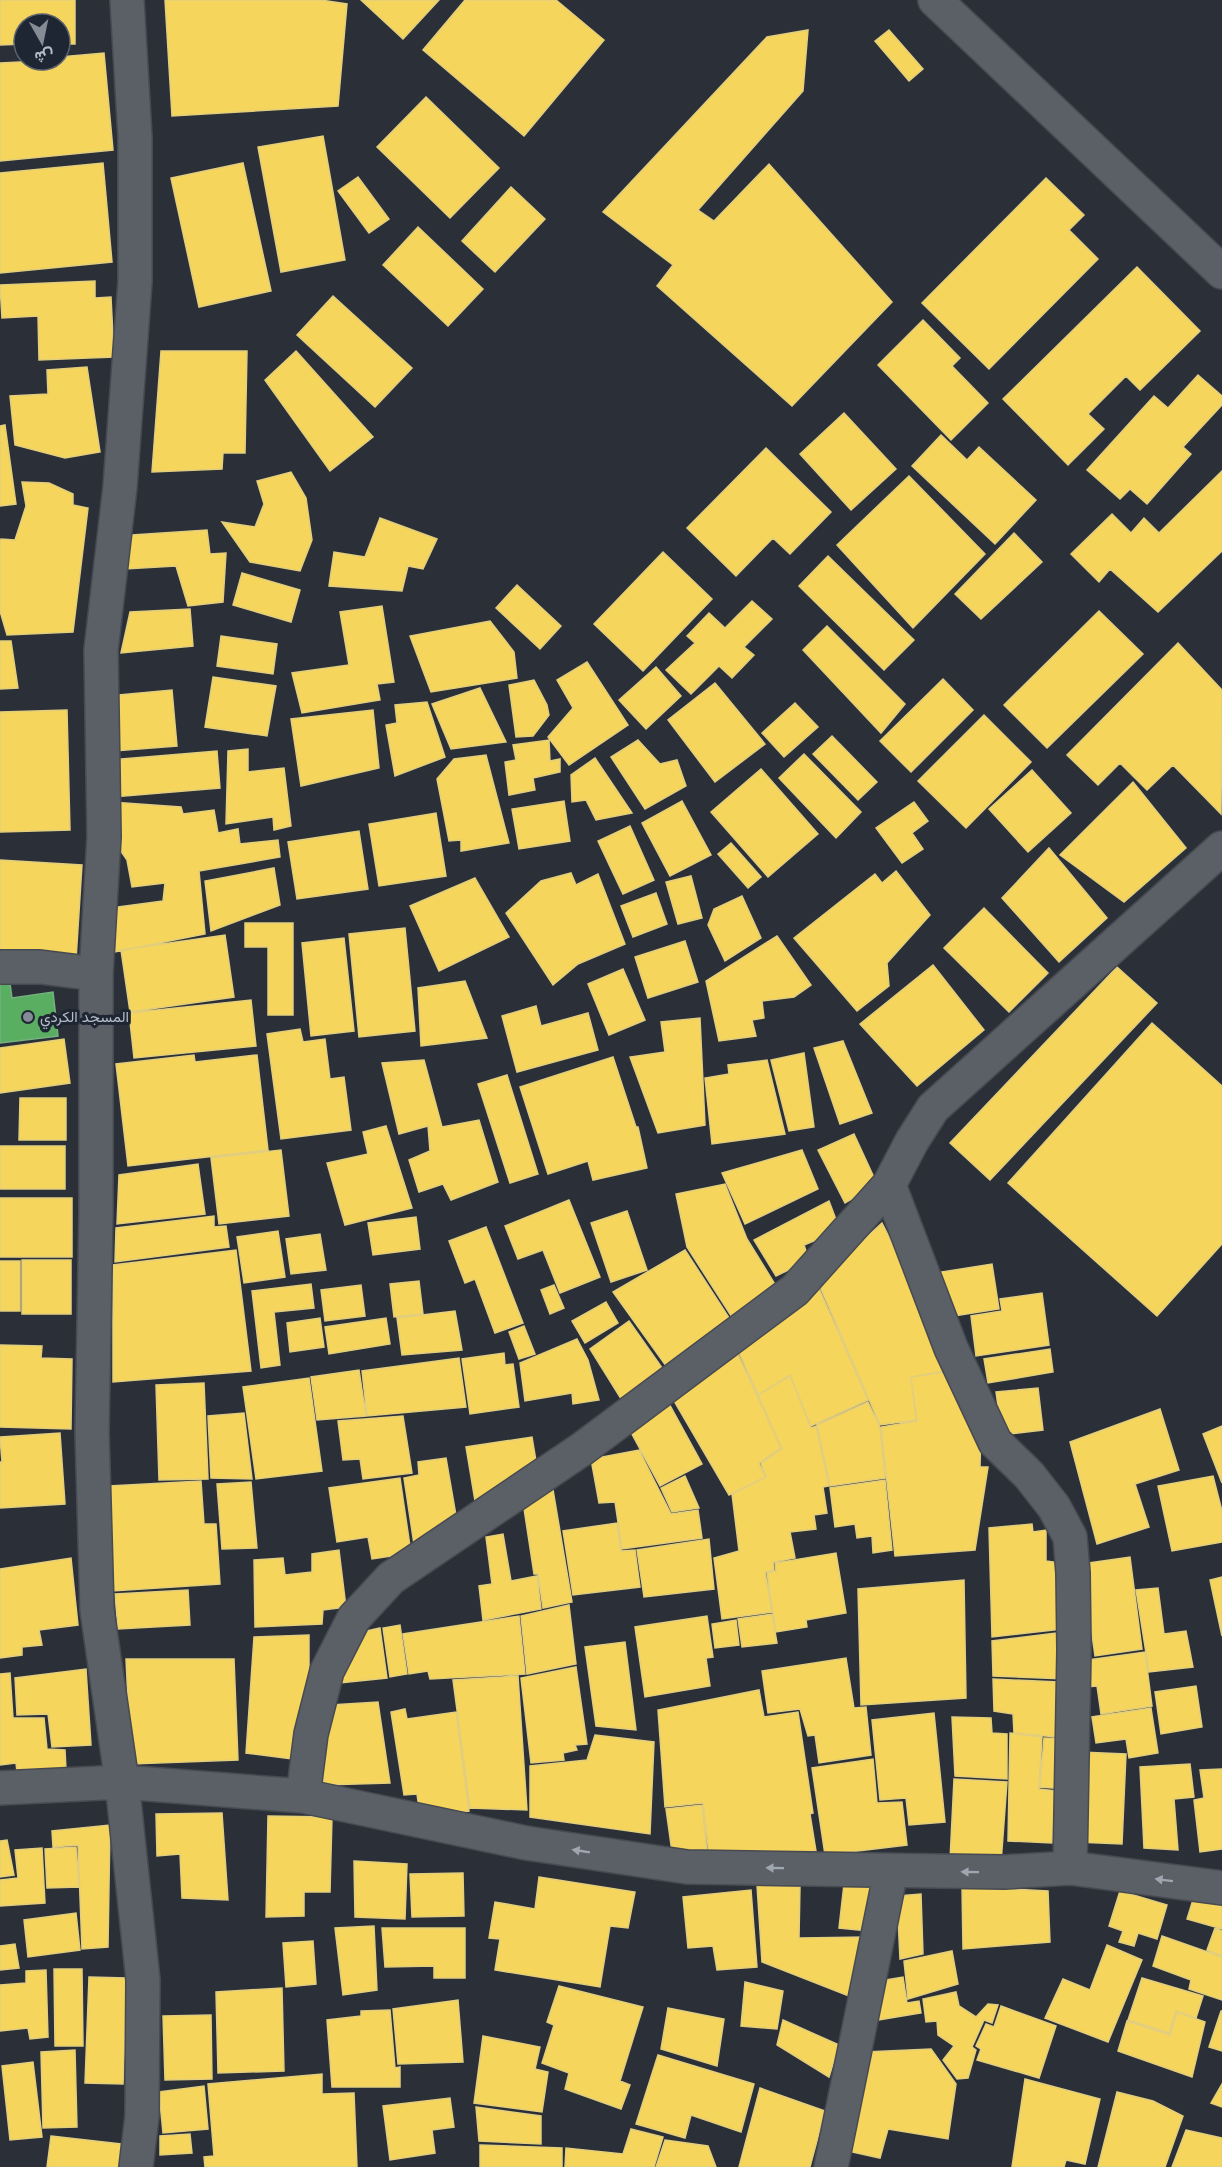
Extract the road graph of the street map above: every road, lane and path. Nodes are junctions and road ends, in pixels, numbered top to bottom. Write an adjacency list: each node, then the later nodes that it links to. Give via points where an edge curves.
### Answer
1 (127, 0): 6 (street, via 135,136 135,282 120,487 101,650 104,837)
2 (935, 0): 3 (street)
3 (1222, 272)
4 (1222, 848): 7 (street, via 933,1108)
5 (0, 967): 6 (street)
6 (96, 974): 8 (street, via 92,1431 97,1598)
7 (890, 1185): 10 (street, via 795,1290 582,1449 391,1578 354,1618 327,1671 311,1734); 11 (street, via 951,1348 995,1442 1029,1475 1054,1507 1070,1537 1074,1650)
8 (122, 1782): 9 (street); 10 (street); 14 (street, via 143,1980 142,2116)
9 (0, 1788)
10 (303, 1796): 12 (street, one-way to 10, via 687,1867 526,1843)
11 (1070, 1868): 12 (street, one-way to 12); 13 (street, one-way to 11)
12 (891, 1871): 15 (street)
13 (1222, 1888)
14 (136, 2167)
15 (831, 2167)

